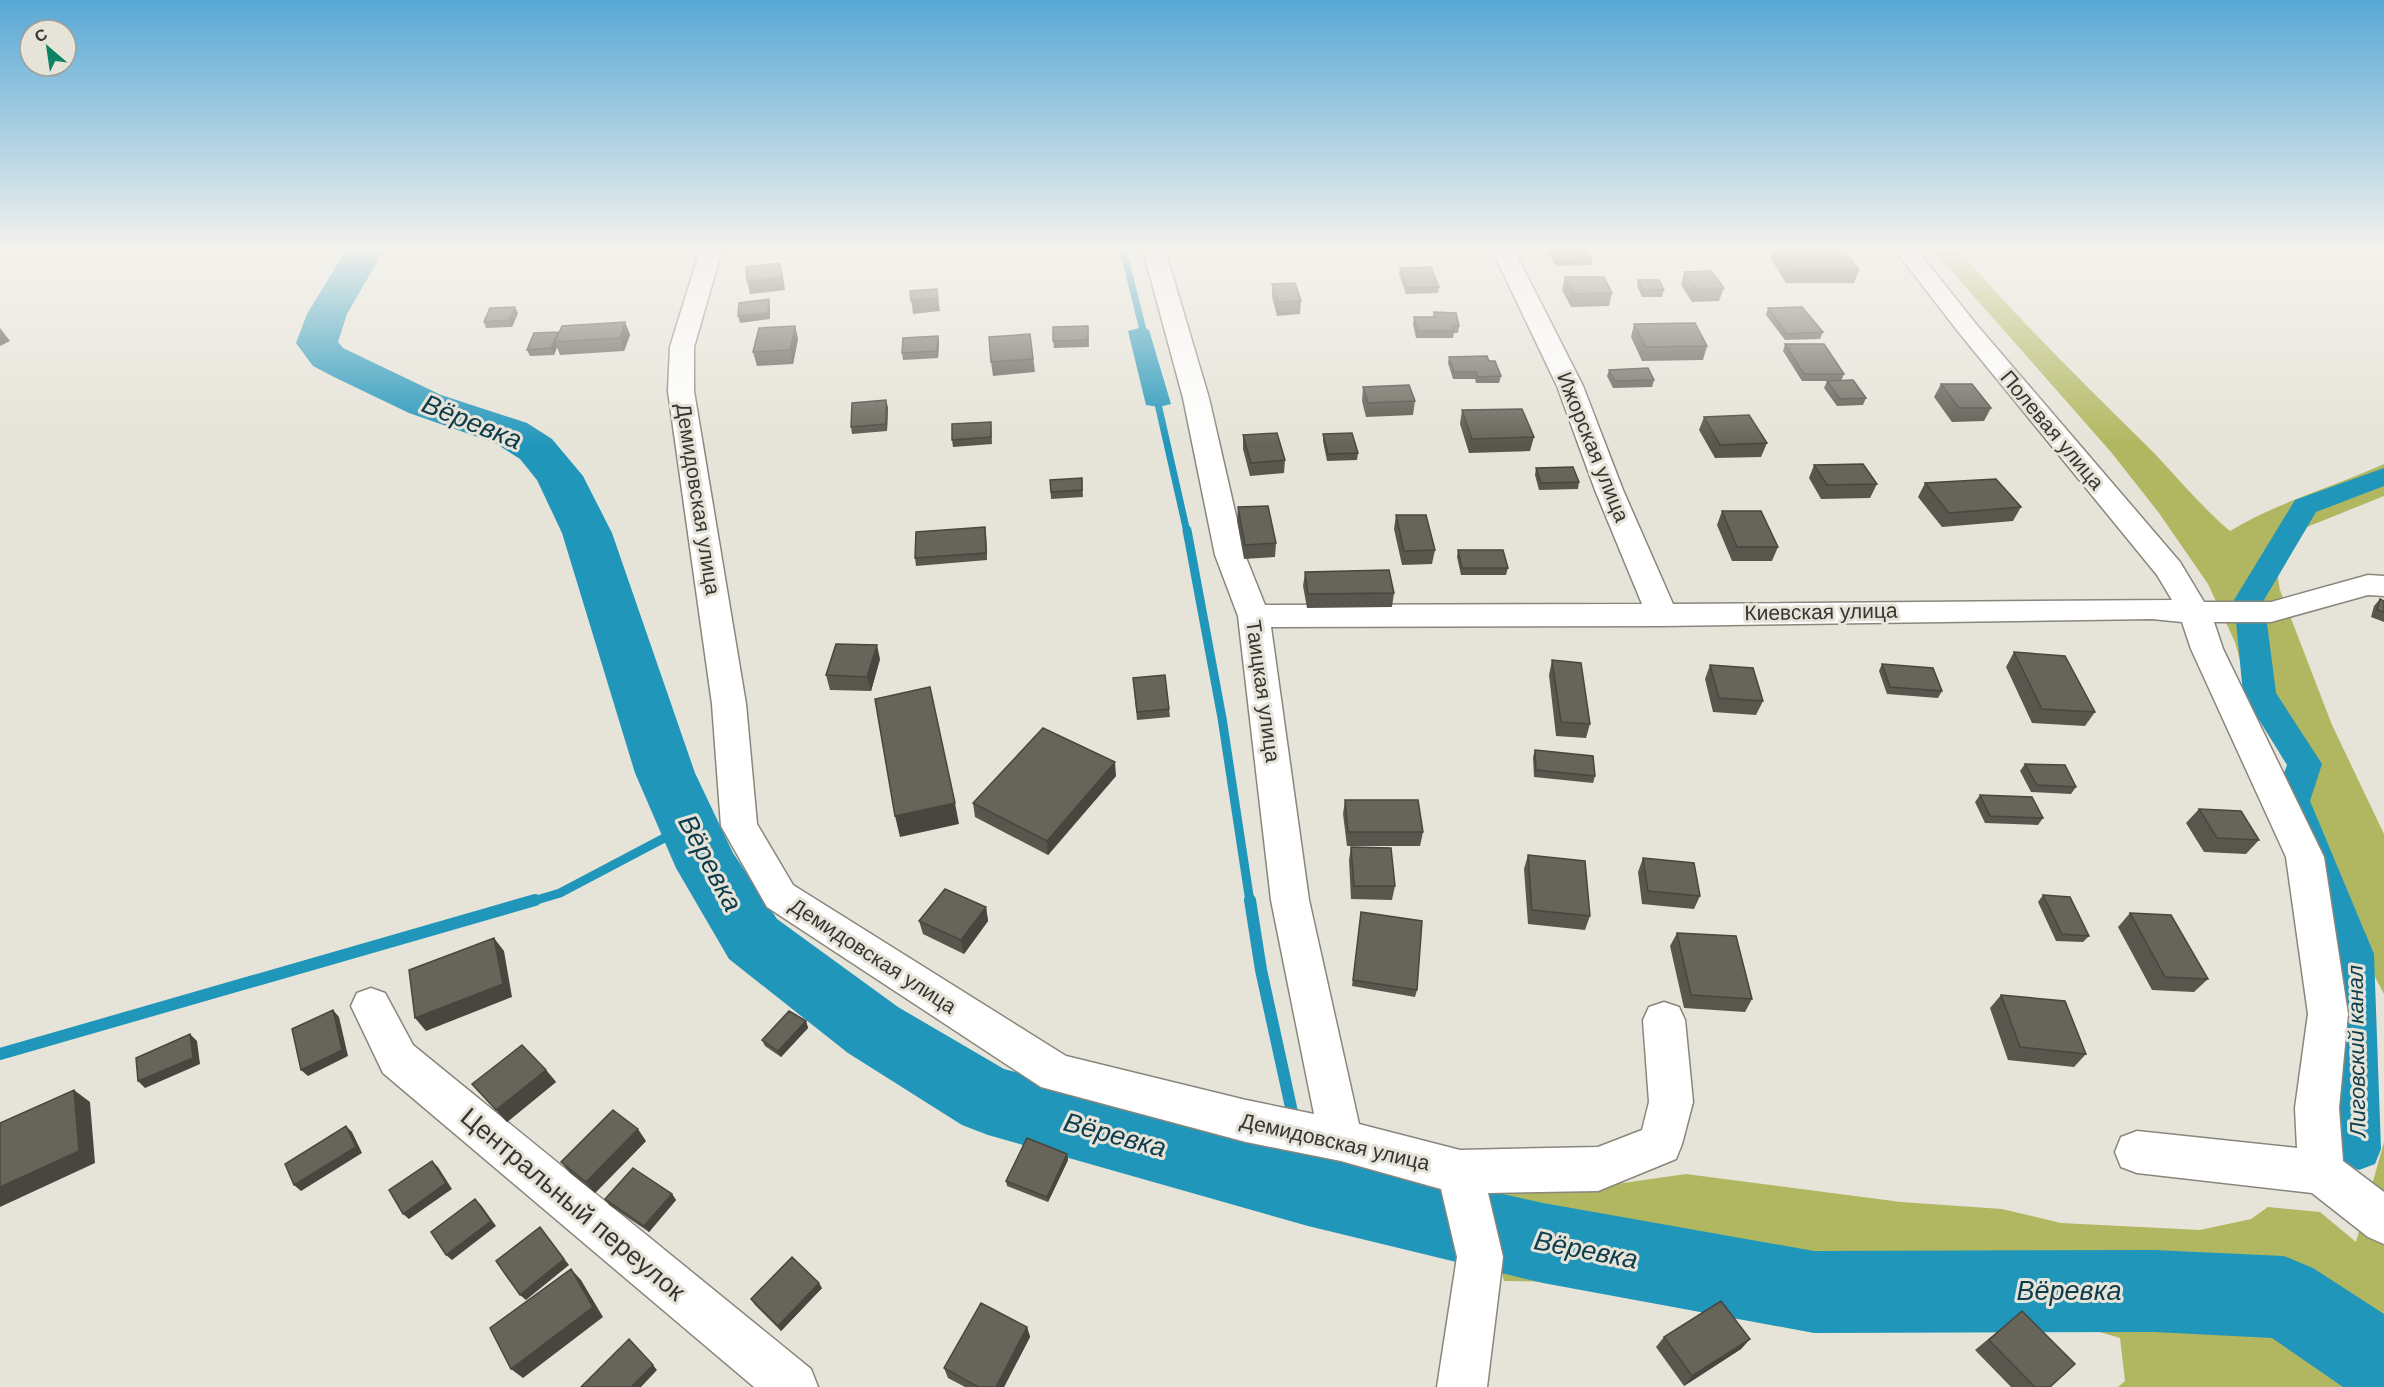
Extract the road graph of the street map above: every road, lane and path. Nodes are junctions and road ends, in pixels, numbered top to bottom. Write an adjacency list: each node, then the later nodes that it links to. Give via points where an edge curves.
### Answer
1 (692, 315): 11 (street, Демидовская улица, via 682,347 681,391 729,704 739,826 780,896 1056,1073 1246,1121)
2 (1172, 315): 8 (street, Таицкая улица, via 1196,398 1230,555)
3 (1534, 315): 7 (street, Ижорская улица, via 1569,386)
4 (1957, 315): 6 (street, Полевая улица, via 2169,569)
5 (2384, 586): 6 (street, Киевская улица, via 2368,585 2271,612)
6 (2195, 612): 7 (street, Киевская улица, via 2140,609); 14 (street, Полевая улица, via 2207,649 2305,857 2328,1014 2317,1108)
7 (1662, 615): 8 (street, Киевская улица)
8 (1254, 616): 11 (street, Таицкая улица, via 1290,900)
9 (371, 1006): 16 (street, Центральный переулок, via 398,1059)
10 (1664, 1020): 13 (street, Демидовская улица, via 1671,1102 1660,1144 1598,1169)
11 (1341, 1140): 13 (street, Демидовская улица)
12 (2137, 1152): 14 (street)
13 (1460, 1172): 17 (street, via 1480,1257)
14 (2321, 1172): 15 (street)
15 (2384, 1221)
16 (793, 1387)
17 (1462, 1387)

